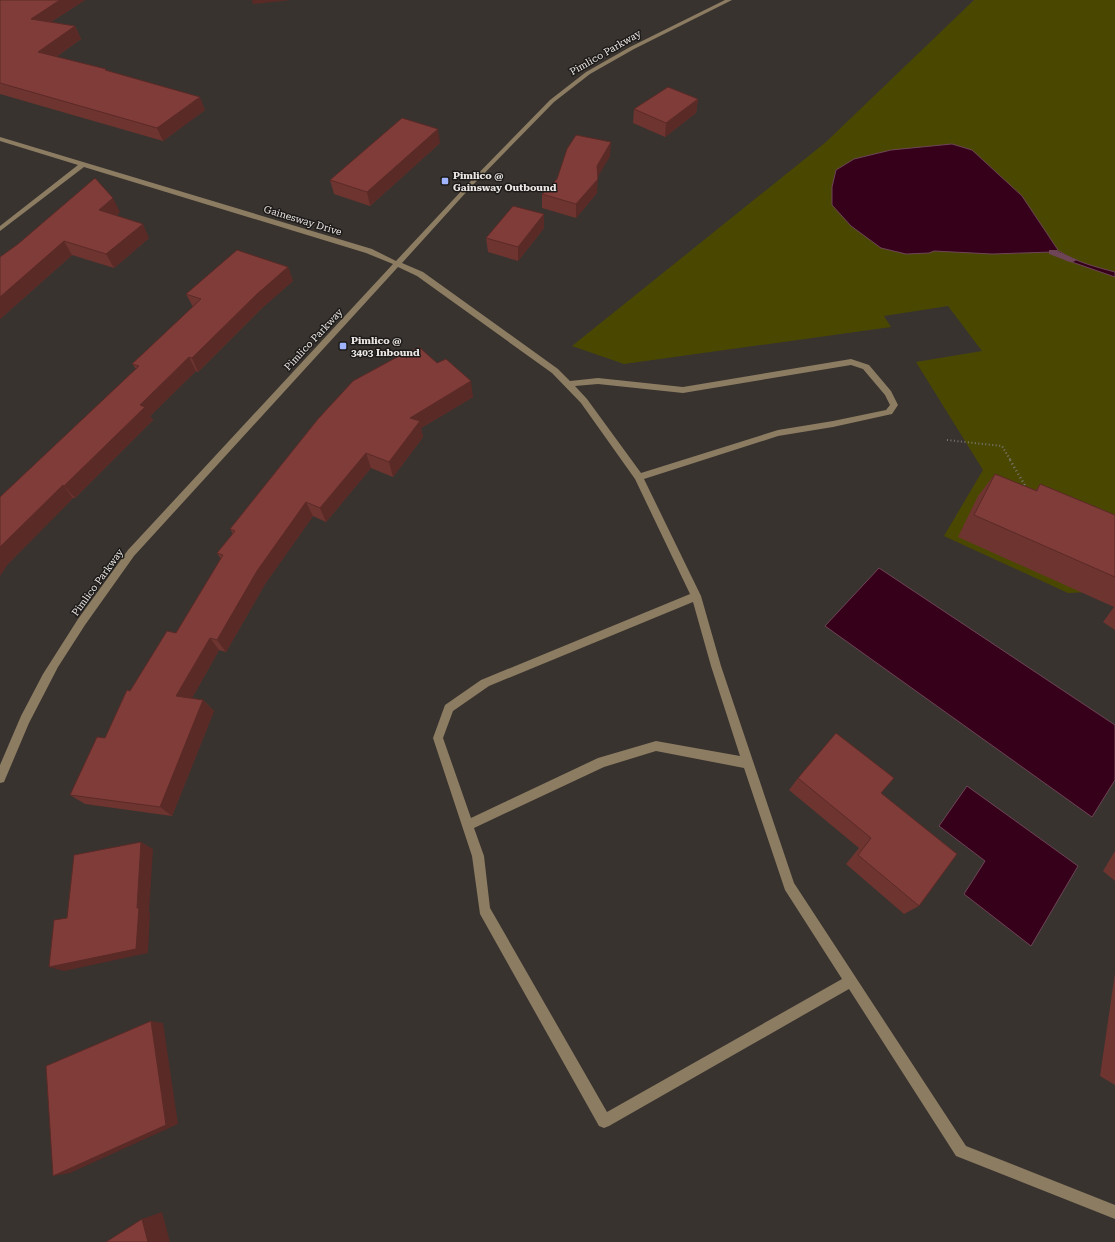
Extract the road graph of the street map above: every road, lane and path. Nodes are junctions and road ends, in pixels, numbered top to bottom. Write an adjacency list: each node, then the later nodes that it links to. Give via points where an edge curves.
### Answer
1 (729, 0): 5 (street, Pimlico Parkway, via 632,48 571,85 505,148)
2 (0, 139): 3 (street, Gainesway Drive)
3 (83, 164): 4 (street); 5 (street, Gainesway Drive, via 369,251)
4 (0, 230)
5 (398, 264): 6 (street, Gainesway Drive, via 420,274 556,371); 12 (street, Pimlico Parkway, via 131,553 92,605 54,665)
6 (569, 384): 8 (street, Gainesway Drive); 8 (street, via 598,381 683,390 851,362 866,366 888,393 894,405 890,412 778,433)
7 (947, 440): 9 (path, via 1002,446)
8 (639, 477): 10 (street, Gainesway Drive)
9 (1029, 492)
10 (696, 596): 11 (street, Gainesway Drive); 13 (street, via 485,683 449,708 438,738)
11 (748, 763): 13 (street, via 656,746 602,762); 14 (street, Gainesway Drive, via 789,886)
12 (0, 778)
13 (467, 826): 14 (street, via 478,856 484,910 604,1121)
14 (851, 982): 15 (street, Gainesway Drive, via 961,1151)
15 (1115, 1212)

